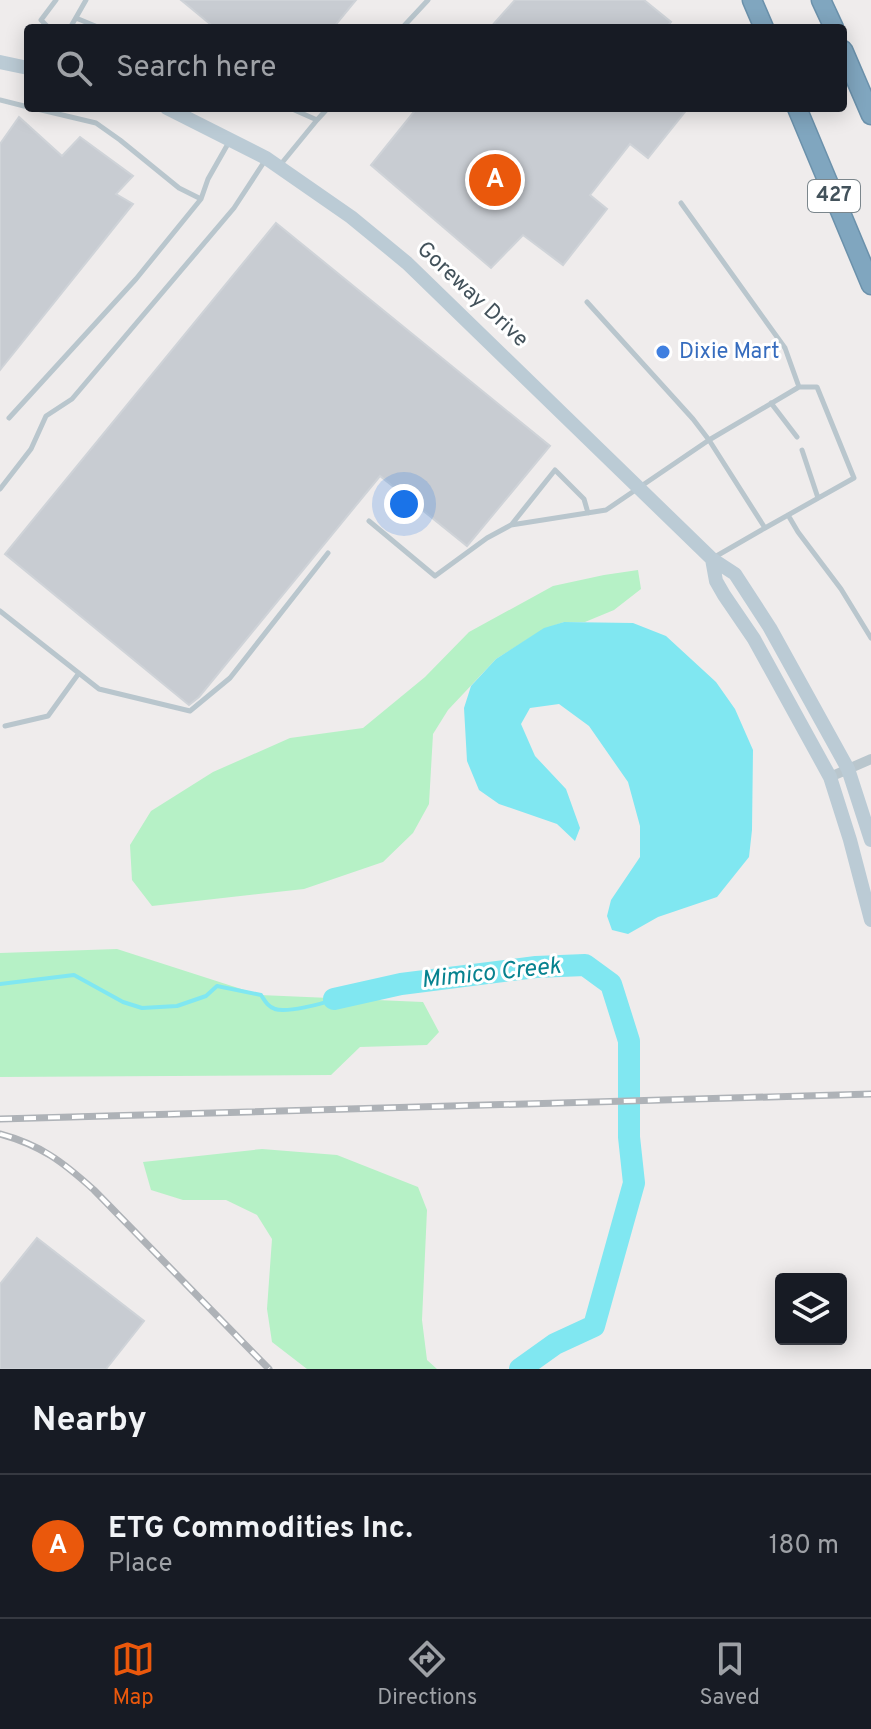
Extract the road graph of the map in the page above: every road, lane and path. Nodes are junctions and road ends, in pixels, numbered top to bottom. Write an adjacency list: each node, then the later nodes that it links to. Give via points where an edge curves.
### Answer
1 (56, 0): 7 (lane, via 41,20)
2 (86, 0): 6 (lane)
3 (428, 0): 10 (lane)
4 (752, 0): 11 (highway)
5 (821, 0): 12 (highway)
6 (76, 18): 8 (lane); 9 (lane)
7 (45, 24)
8 (72, 24)
9 (90, 24)
10 (406, 24)
11 (762, 24)
12 (832, 24)
13 (847, 59): 23 (highway)
14 (0, 63): 15 (main road)
15 (24, 67)
16 (0, 100): 17 (lane)
17 (24, 106)
18 (51, 112): 27 (lane, via 96,123)
19 (175, 112): 25 (main road, Goreway Drive)
20 (299, 112): 24 (lane)
21 (324, 112): 24 (lane)
22 (799, 112): 29 (highway, 427)
23 (871, 115)
24 (317, 120): 26 (lane)
25 (230, 140): 26 (main road, Goreway Drive); 27 (lane)
26 (273, 162): 37 (main road, Goreway Drive, via 407,263); 38 (lane, via 72,399 46,416 31,449)
27 (201, 199): 33 (lane)
28 (681, 203): 31 (lane, via 785,348)
29 (871, 285)
30 (587, 302): 35 (lane)
31 (799, 387): 32 (lane); 39 (lane, via 817,387 854,478)
32 (771, 403): 34 (lane); 35 (lane)
33 (9, 418)
34 (797, 437)
35 (709, 440): 37 (lane); 44 (lane)
36 (802, 450): 39 (lane)
37 (638, 487): 40 (lane, via 606,510); 46 (main road, Goreway Drive)
38 (0, 489)
39 (818, 498): 41 (lane)
40 (588, 513): 43 (lane); 43 (lane, via 584,499 555,470)
41 (788, 515): 44 (lane); 48 (lane)
42 (369, 521): 43 (lane, via 435,576)
43 (511, 525)
44 (765, 528): 46 (lane)
45 (328, 553): 49 (lane, via 230,678 190,711 99,689)
46 (712, 559): 52 (main road, Goreway Drive, via 735,574 770,628); 53 (main road, Goreway Drive, via 716,581)
47 (0, 611): 49 (lane)
48 (871, 638)
49 (79, 673): 50 (lane, via 48,716)
50 (5, 726)
51 (871, 759): 52 (street)
52 (848, 769): 53 (street); 54 (main road, Goreway Drive)
53 (830, 777): 55 (main road, Goreway Drive)
54 (871, 840)
55 (871, 920)

